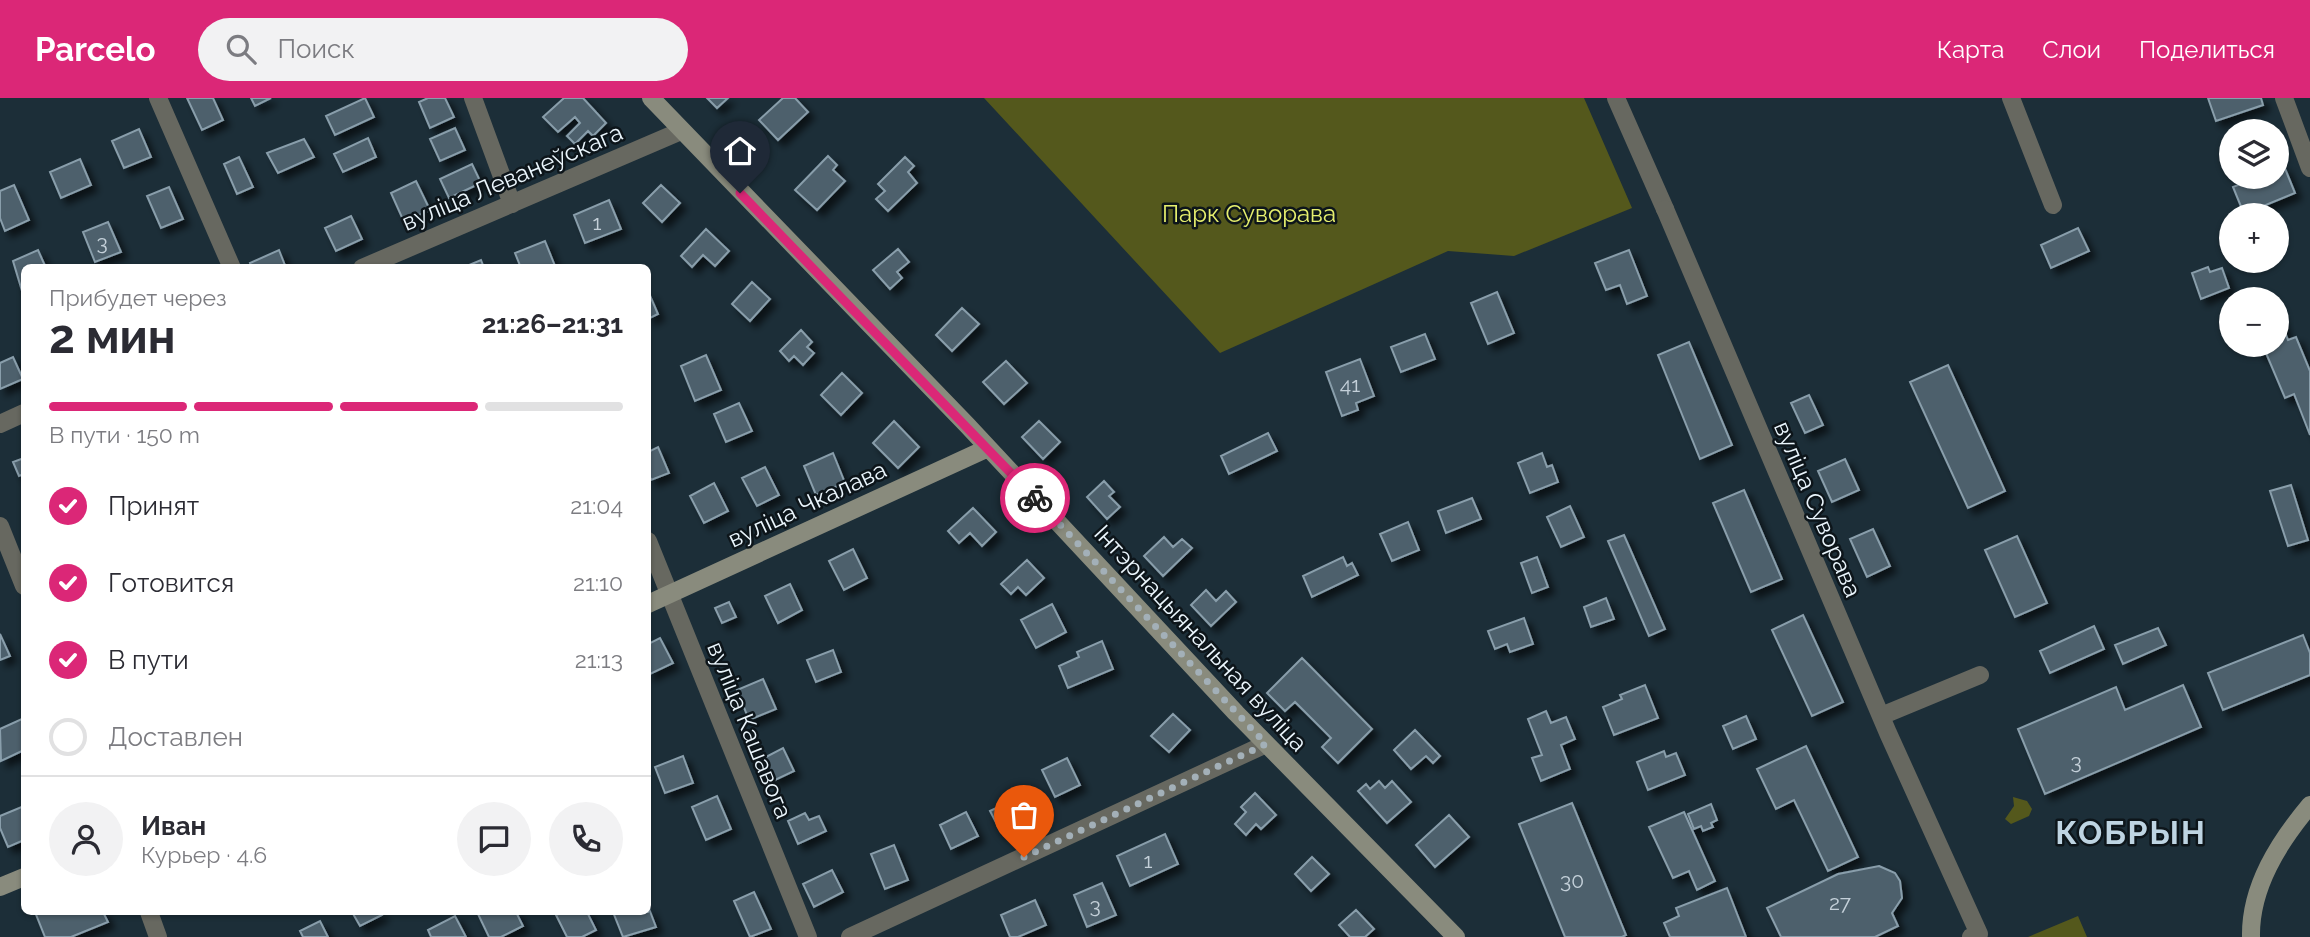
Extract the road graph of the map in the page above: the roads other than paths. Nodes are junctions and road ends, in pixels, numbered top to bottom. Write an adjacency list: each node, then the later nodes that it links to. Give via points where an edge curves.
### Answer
1 (158, 98): 11 (street)
2 (473, 98): 9 (street)
3 (650, 98): 7 (main road, Інтэрнацыянальная вуліца)
4 (1616, 98): 22 (street, вуліца Суворава)
5 (2011, 98): 10 (street)
6 (2284, 98): 8 (street)
7 (681, 131): 9 (street, вуліца Леванеўскага); 15 (main road, Інтэрнацыянальная вуліца)
8 (2310, 168)
9 (512, 204): 12 (street, вуліца Леванеўскага)
10 (2053, 205)
11 (230, 264)
12 (371, 264)
13 (21, 414): 14 (street)
14 (0, 424)
15 (988, 448): 19 (main road, вуліца Чкалава); 23 (main road, Інтэрнацыянальная вуліца)
16 (0, 526): 18 (street)
17 (651, 549): 19 (street, вуліца Кашавога)
18 (21, 578)
19 (669, 595): 20 (main road, вуліца Чкалава); 31 (street, вуліца Кашавога)
20 (651, 603)
21 (1980, 675): 22 (street)
22 (1881, 716): 29 (street, вуліца Суворава)
23 (1266, 744): 32 (street); 33 (main road, Інтэрнацыянальная вуліца)
24 (2310, 805): 28 (main road, via 2270,860)
25 (21, 878): 26 (main road)
26 (0, 887)
27 (150, 915): 30 (street)
28 (2251, 931)
29 (1977, 936)
30 (158, 937)
31 (807, 937)
32 (850, 937)
33 (1456, 937)

